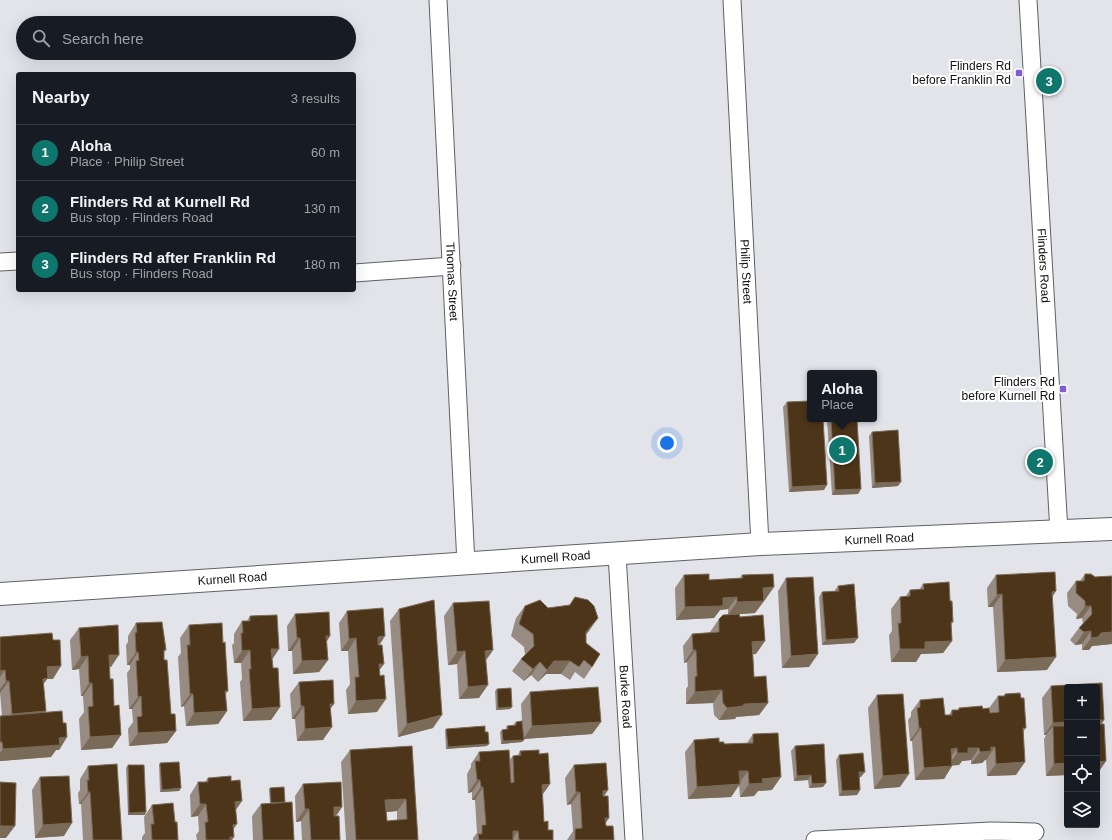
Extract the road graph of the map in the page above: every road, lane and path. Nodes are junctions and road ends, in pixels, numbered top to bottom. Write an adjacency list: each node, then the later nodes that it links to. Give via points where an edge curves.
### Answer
1 (438, 0): 6 (street, Thomas Street)
2 (732, 0): 10 (street, Philip Street)
3 (1028, 0): 9 (street, Flinders Road)
4 (0, 262): 5 (street)
5 (16, 262)
6 (452, 266): 7 (street); 12 (street, Thomas Street)
7 (356, 273)
8 (1112, 529): 9 (street, Kurnell Road)
9 (1060, 532): 10 (street, Kurnell Road)
10 (760, 544): 11 (street, Kurnell Road)
11 (617, 554): 12 (street, Kurnell Road); 15 (street, Burke Road)
12 (466, 564): 13 (street, Kurnell Road)
13 (0, 594)
14 (1035, 832): 16 (street, via 991,831)
15 (634, 840)
16 (815, 840)

